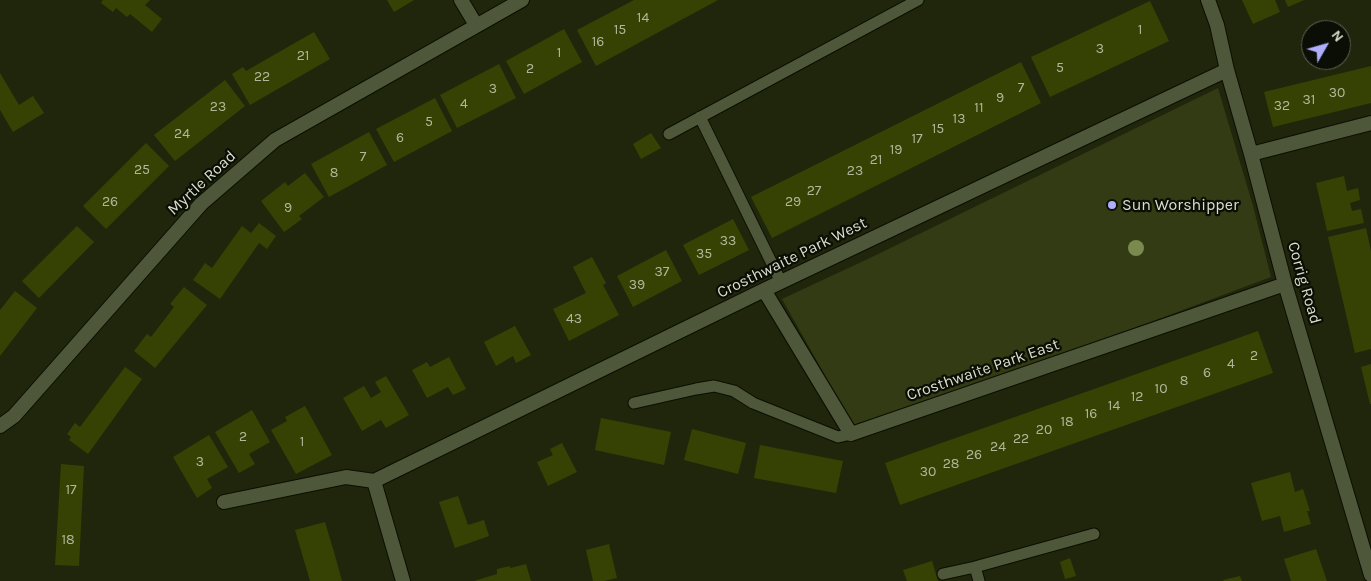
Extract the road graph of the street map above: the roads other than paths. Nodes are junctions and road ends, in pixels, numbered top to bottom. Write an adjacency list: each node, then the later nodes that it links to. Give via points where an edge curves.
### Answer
1 (461, 0): 5 (street)
2 (522, 0): 5 (street, Myrtle Road)
3 (918, 0): 7 (lane)
4 (1208, 0): 6 (street, Corrig Road)
5 (476, 24): 15 (street, Myrtle Road, via 275,140 201,204 14,416)
6 (1227, 70): 10 (street, Corrig Road); 11 (street, Crosthwaite Park West)
7 (700, 117): 9 (lane); 11 (lane)
8 (1371, 123): 10 (street)
9 (668, 134)
10 (1251, 154): 12 (street, Corrig Road)
11 (781, 282): 13 (street, Crosthwaite Park West)
12 (1285, 284): 16 (street, Crosthwaite Park East); 20 (street, Corrig Road)
13 (764, 290): 16 (street); 17 (street, Crosthwaite Park West)
14 (634, 403): 16 (lane, via 714,386 734,391 753,403 838,437)
15 (0, 426)
16 (851, 434)
17 (374, 481): 18 (street, via 346,476); 23 (street)
18 (224, 502)
19 (1094, 534): 21 (lane)
20 (1370, 566)
21 (975, 567): 22 (lane); 24 (lane)
22 (943, 574)
23 (403, 581)
24 (979, 581)

